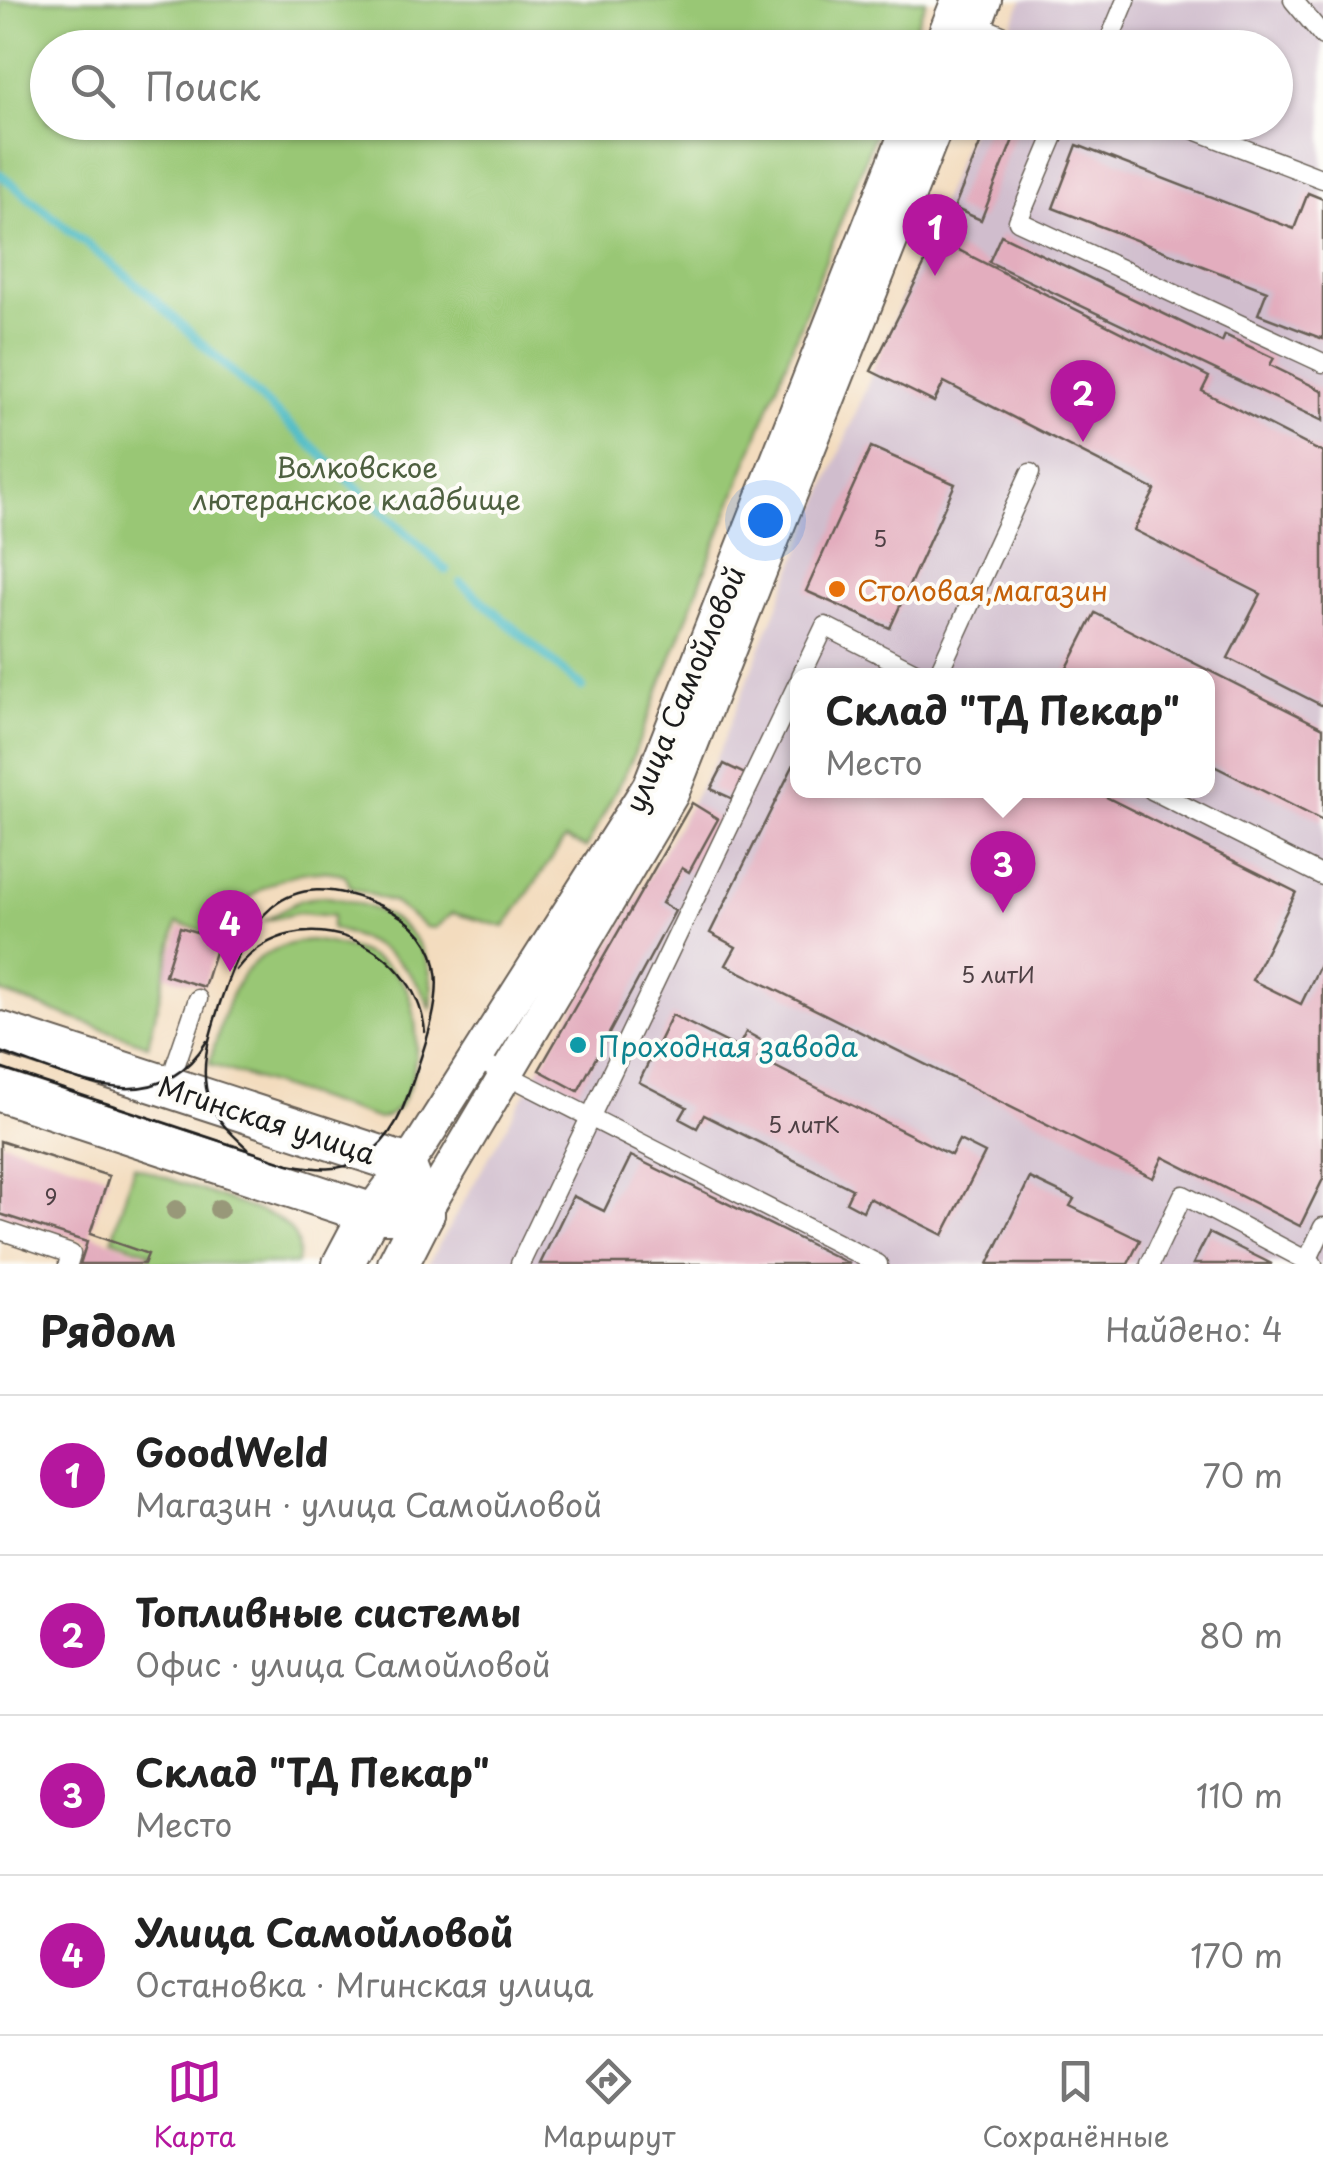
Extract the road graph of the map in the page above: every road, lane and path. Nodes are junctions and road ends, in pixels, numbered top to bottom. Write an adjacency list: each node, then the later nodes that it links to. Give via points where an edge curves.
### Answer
1 (1126, 0): 5 (lane)
2 (1293, 0): 6 (lane)
3 (968, 17): 4 (lane)
4 (995, 30)
5 (1114, 30)
6 (1323, 36)
7 (903, 140): 22 (street, улица Самойловой, via 649,786)
8 (931, 140): 23 (street, улица Самойловой, via 672,794)
9 (1052, 140): 12 (lane, via 1018,220)
10 (1221, 140): 11 (lane)
11 (1323, 179)
12 (1323, 363)
13 (1030, 472): 16 (lane)
14 (805, 668): 15 (lane, via 825,626)
15 (907, 668)
16 (942, 668)
17 (790, 700): 26 (lane)
18 (1168, 798): 19 (lane)
19 (1323, 876)
20 (198, 999): 24 (lane)
21 (0, 1032): 24 (street, Мгинская улица)
22 (476, 1060): 23 (lane); 27 (street, улица Самойловой)
23 (505, 1077): 26 (lane); 29 (street, улица Самойловой)
24 (168, 1087): 27 (street, Мгинская улица)
25 (0, 1091): 28 (street, Мгинская улица)
26 (591, 1122): 36 (lane); 37 (lane)
27 (405, 1164): 28 (street, улица Самойловой); 29 (street, Мгинская улица)
28 (370, 1213): 29 (street, Мгинская улица); 34 (street, улица Самойловой)
29 (424, 1213): 35 (street, улица Самойловой)
30 (1323, 1227): 32 (lane)
31 (0, 1230): 33 (lane, via 71,1254)
32 (1310, 1262): 38 (lane, via 1183,1196)
33 (68, 1264)
34 (343, 1264)
35 (398, 1264)
36 (520, 1264)
37 (878, 1264)
38 (1150, 1264)

